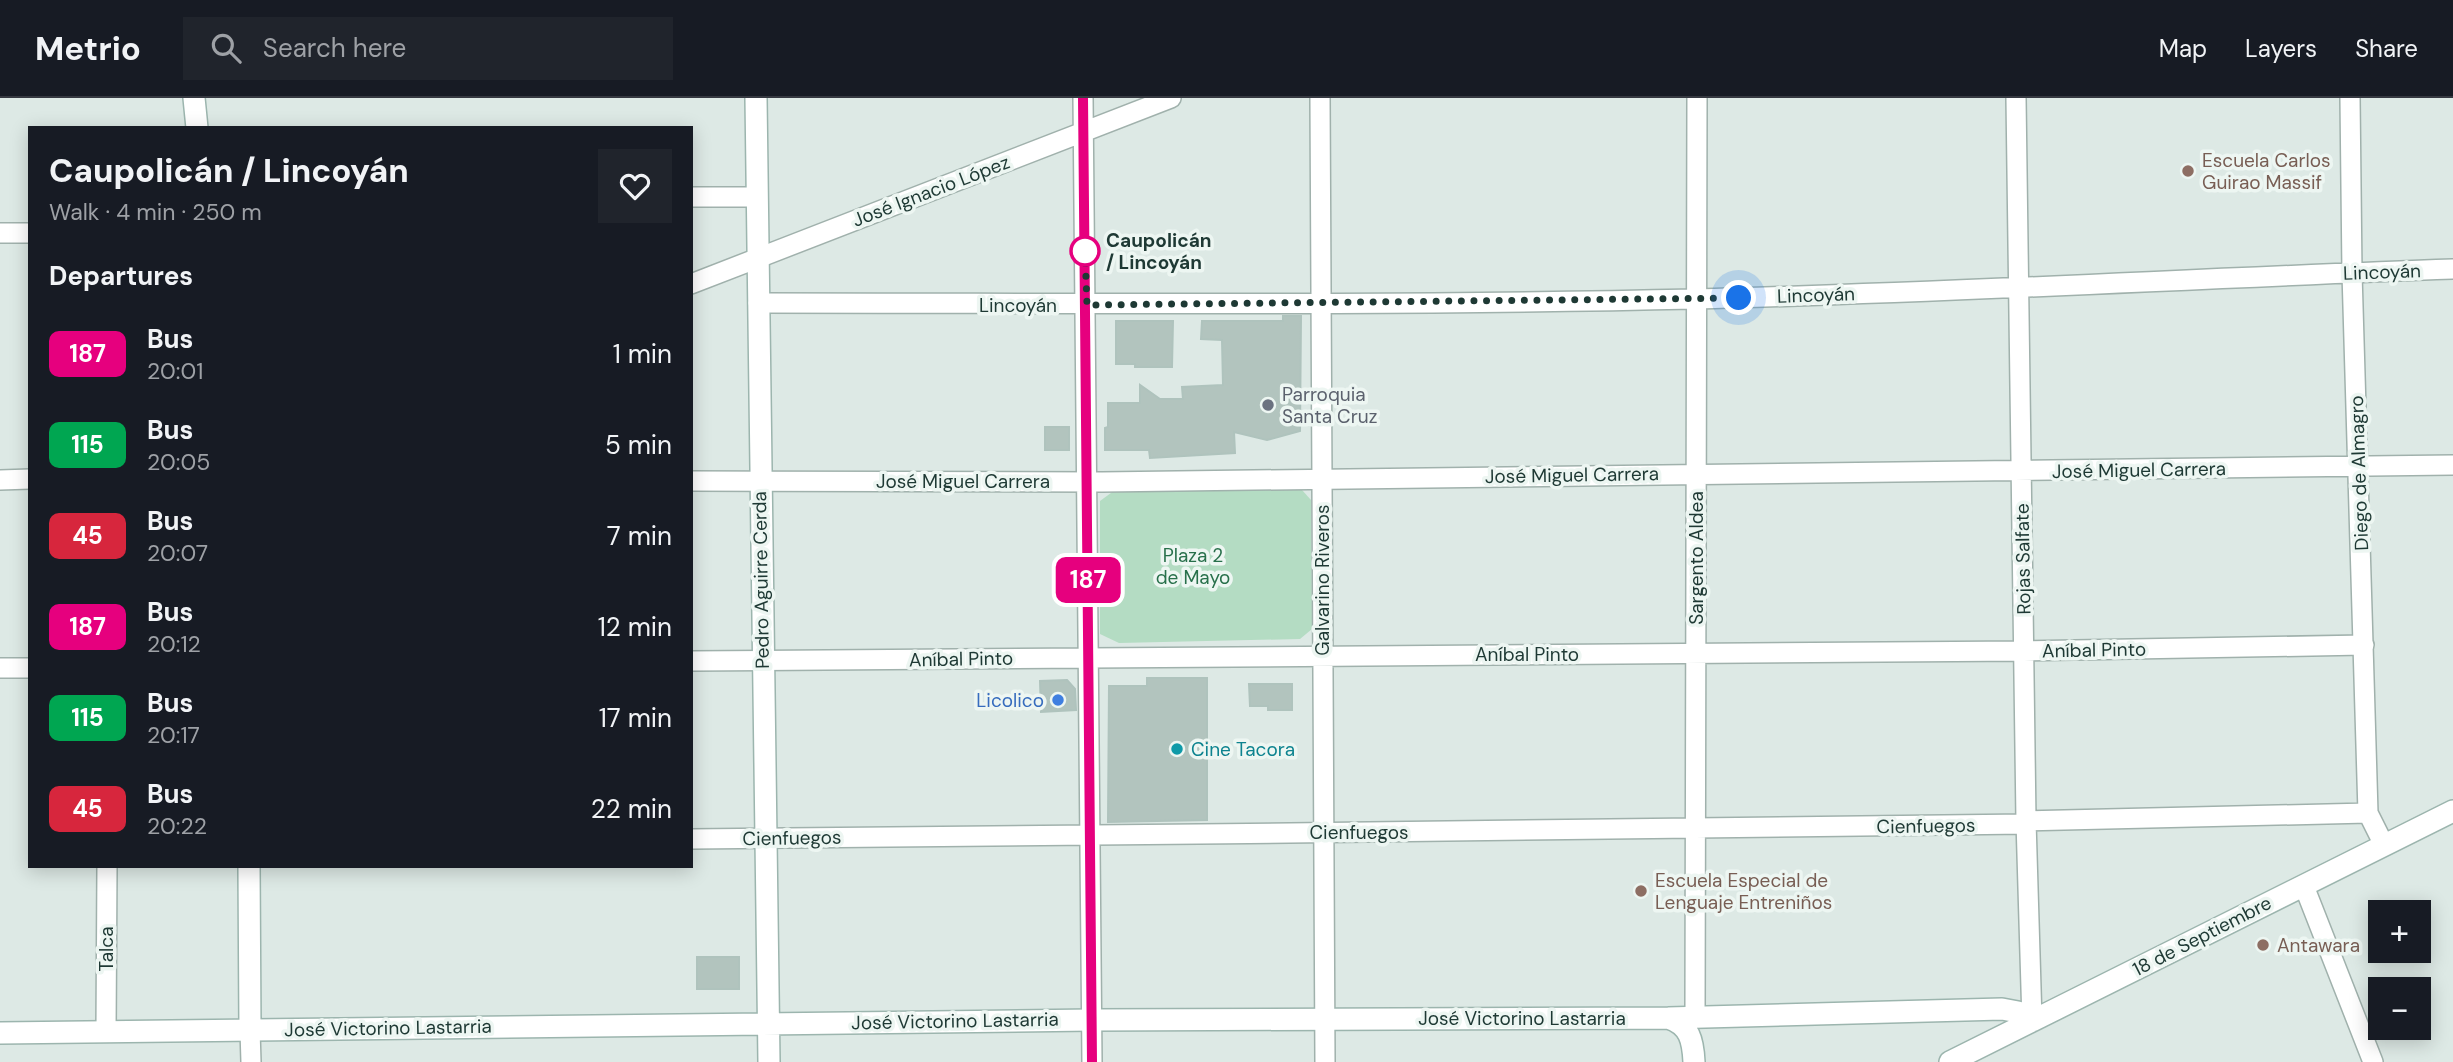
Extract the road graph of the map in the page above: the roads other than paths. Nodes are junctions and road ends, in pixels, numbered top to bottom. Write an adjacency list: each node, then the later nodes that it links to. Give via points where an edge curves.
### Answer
1 (194, 98): 9 (main road)
2 (756, 98): 12 (main road, Pedro Aguirre Cerda)
3 (1083, 98): 10 (street)
4 (1171, 98): 10 (street, José Ignacio López)
5 (1320, 98): 22 (street, Galvarino Riveros)
6 (1697, 98): 20 (street, Sargento Aldea)
7 (2016, 98): 19 (street, Rojas Salfate)
8 (2350, 98): 17 (street, Diego de Almagro)
9 (197, 126)
10 (1083, 134): 15 (street, José Ignacio López); 23 (street)
11 (693, 197): 12 (street)
12 (757, 197): 15 (main road, Pedro Aguirre Cerda)
13 (0, 233): 14 (street)
14 (28, 233)
15 (758, 257): 18 (street, José Ignacio López); 21 (main road, Pedro Aguirre Cerda)
16 (2453, 269): 17 (street, Lincoyán)
17 (2352, 273): 19 (street, Lincoyán); 25 (street, Diego de Almagro)
18 (693, 283)
19 (2019, 288): 20 (street, Lincoyán); 26 (street, Rojas Salfate)
20 (1696, 299): 22 (street, Lincoyán); 27 (street, Sargento Aldea)
21 (758, 303): 23 (street, Lincoyán); 31 (main road, Pedro Aguirre Cerda)
22 (1321, 304): 23 (street, Lincoyán); 28 (street, Galvarino Riveros)
23 (1087, 305): 33 (street)
24 (2453, 465): 25 (street, José Miguel Carrera)
25 (2359, 466): 26 (street, José Miguel Carrera); 34 (street, Diego de Almagro)
26 (2021, 471): 27 (street, José Miguel Carrera); 35 (street, Rojas Salfate)
27 (1696, 473): 28 (street, José Miguel Carrera); 36 (street, Sargento Aldea)
28 (1322, 478): 33 (street, José Miguel Carrera); 37 (street, Galvarino Riveros)
29 (28, 479): 30 (street)
30 (0, 480)
31 (760, 480): 32 (street, José Miguel Carrera); 33 (street, José Miguel Carrera); 39 (main road, Pedro Aguirre Cerda)
32 (693, 481)
33 (1088, 482): 38 (street)
34 (2364, 645): 35 (street, Aníbal Pinto); 44 (street, Diego de Almagro)
35 (2024, 651): 36 (street, Aníbal Pinto); 45 (street, Rojas Salfate)
36 (1696, 654): 37 (street, Aníbal Pinto); 46 (street, Sargento Aldea)
37 (1323, 655): 38 (street, Aníbal Pinto); 47 (street, Galvarino Riveros)
38 (1089, 658): 39 (street, Aníbal Pinto); 48 (street)
39 (762, 661): 40 (street, Aníbal Pinto); 49 (main road, Pedro Aguirre Cerda)
40 (693, 662)
41 (0, 668): 42 (street)
42 (28, 668)
43 (2453, 811): 51 (main road, 18 de Septiembre)
44 (2368, 813): 45 (street, Cienfuegos); 51 (street, Diego de Almagro)
45 (2026, 822): 46 (street, Cienfuegos); 59 (street, Rojas Salfate)
46 (1695, 831): 47 (street, Cienfuegos); 55 (street, Sargento Aldea)
47 (1324, 832): 48 (street, Cienfuegos); 57 (street, Galvarino Riveros)
48 (1090, 833): 49 (street, Cienfuegos); 58 (street)
49 (764, 838): 50 (street, Cienfuegos); 60 (main road, Pedro Aguirre Cerda)
50 (693, 839)
51 (2384, 845): 54 (main road, 18 de Septiembre)
52 (107, 868): 62 (street, Talca)
53 (249, 868): 61 (main road)
54 (2304, 886): 59 (main road, 18 de Septiembre); 70 (street)
55 (1695, 1017): 56 (main road, José Victorino Lastarria); 59 (main road, José Victorino Lastarria, via 2002,1009)
56 (1668, 1018): 57 (main road, José Victorino Lastarria); 69 (main road, via 1690,1034)
57 (1325, 1019): 58 (main road, José Victorino Lastarria); 68 (street, Galvarino Riveros)
58 (1092, 1020): 60 (main road, José Victorino Lastarria); 67 (street)
59 (2032, 1021): 64 (main road, 18 de Septiembre)
60 (768, 1024): 61 (main road, José Victorino Lastarria); 66 (main road, Pedro Aguirre Cerda)
61 (250, 1030): 62 (main road, José Victorino Lastarria); 65 (street)
62 (106, 1031): 63 (main road, José Victorino Lastarria)
63 (0, 1033)
64 (1955, 1061)
65 (251, 1062)
66 (769, 1062)
67 (1092, 1062)
68 (1325, 1062)
69 (1694, 1062)
70 (2373, 1062)

